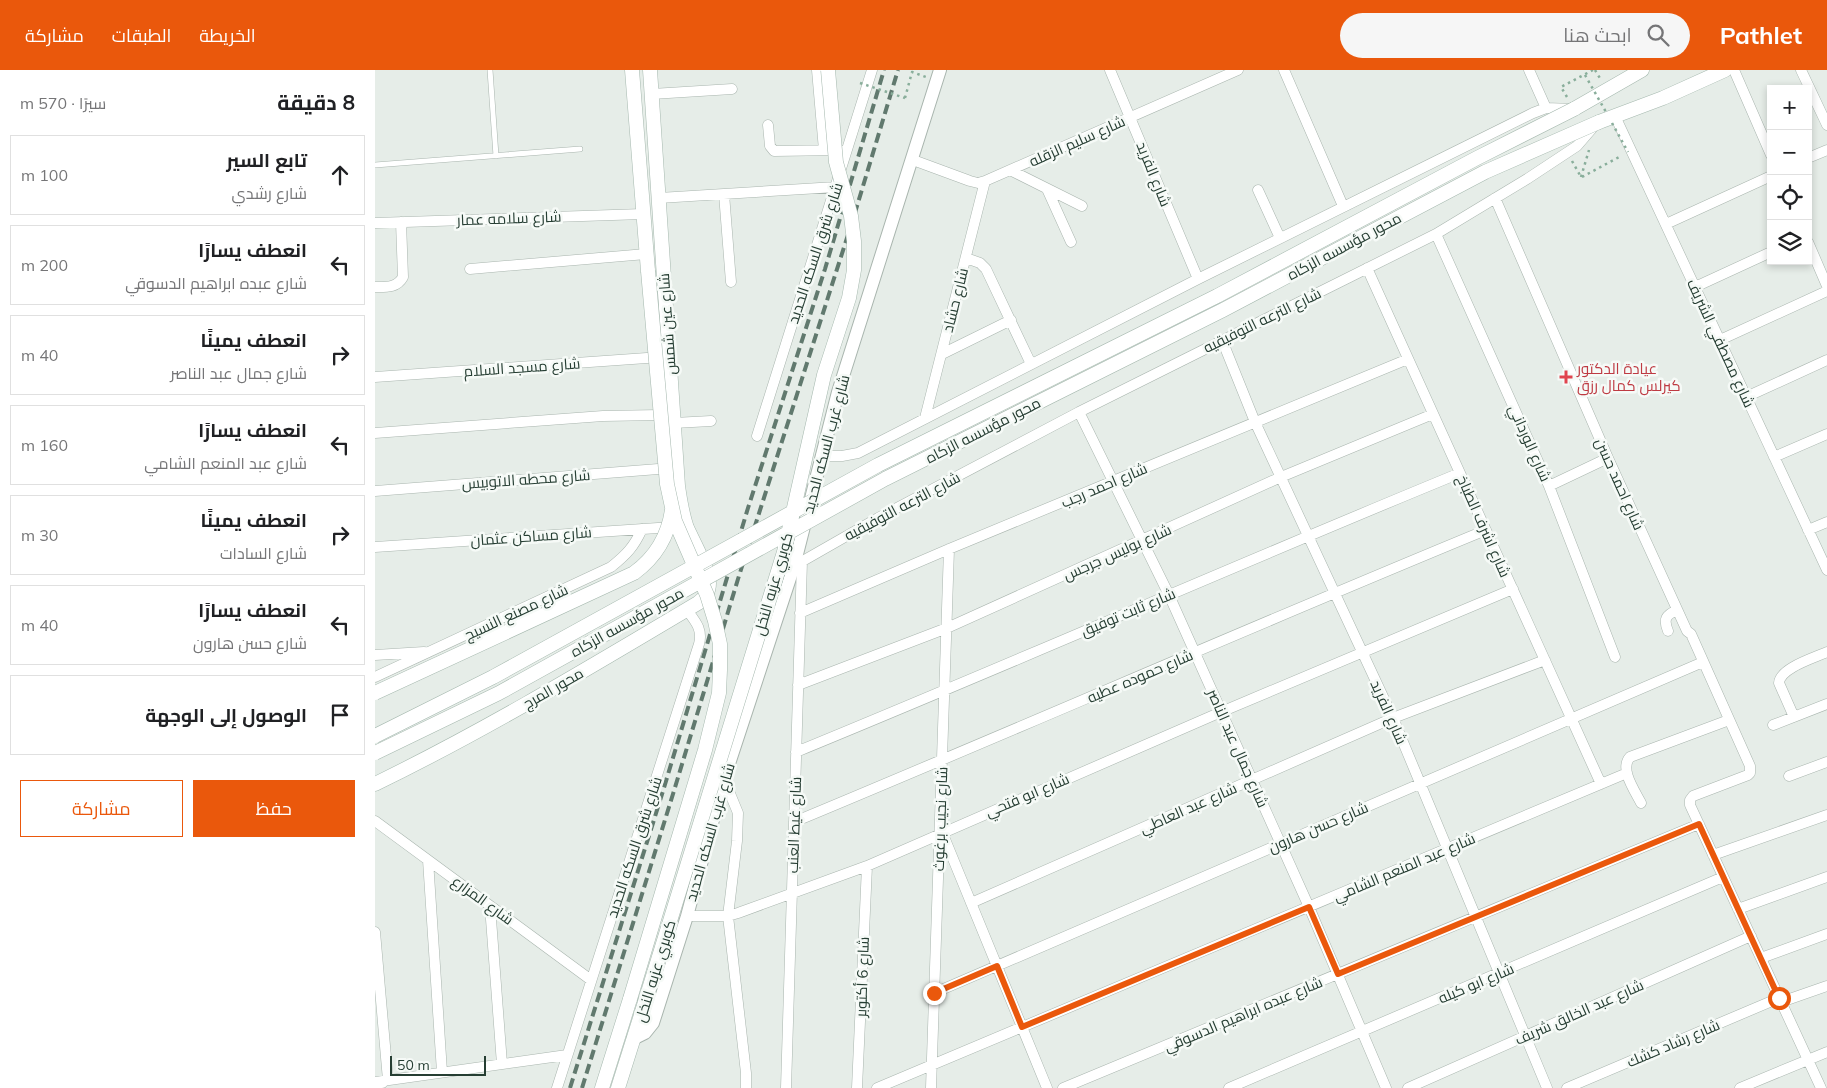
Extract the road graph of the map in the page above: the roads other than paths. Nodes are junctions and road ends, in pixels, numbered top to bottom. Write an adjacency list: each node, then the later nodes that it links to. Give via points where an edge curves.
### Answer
1 (490, 70): 30 (lane)
2 (632, 70): 45 (main road, شارع عين شمس)
3 (650, 70): 17 (main road, شارع عين شمس)
4 (817, 70): 27 (street)
5 (828, 70): 182 (main road, كوبري عزبه النخل, bridge, via 837,162 854,241 854,270 849,298 823,375 784,552)
6 (872, 70): 28 (street, شارع شرق السكه الحديد)
7 (940, 70): 32 (street, شارع غرب السكه الحديد)
8 (1110, 70): 21 (street, شارع الفريد)
9 (1238, 70): 21 (street, شارع سليم الزقله)
10 (1284, 70): 44 (street)
11 (1529, 70): 18 (street)
12 (1642, 70): 19 (main road)
13 (1725, 70): 20 (main road, شارع الترعه التوفيقيه)
14 (1734, 70): 25 (street)
15 (1801, 70): 24 (street)
16 (732, 90): 17 (street)
17 (652, 94): 41 (main road, شارع عين شمس)
18 (1546, 108): 19 (street); 44 (street)
19 (1573, 109): 134 (main road, محور مؤسسه الزكاه, bridge, via 1217,296 877,465 493,677)
20 (1615, 116): 22 (main road, شارع الترعه التوفيقيه); 48 (street, شارع مصطفي الشريف)
21 (1131, 117): 34 (street, شارع سليم الزقله); 59 (street, شارع الفريد)
22 (1599, 122): 42 (street, شارع الترعه التوفيقيه, via 1577,146); 136 (main road, محور مؤسسه الزكاه, bridge, via 1485,172 1223,310 885,479 499,693)
23 (768, 124): 27 (street, via 769,142 774,151)
24 (1827, 125)
25 (1767, 146)
26 (580, 149): 30 (lane)
27 (824, 150): 28 (street)
28 (847, 150): 37 (street, شارع شرق السكه الحديد)
29 (1827, 150): 31 (street)
30 (496, 156): 33 (lane)
31 (1812, 156)
32 (913, 160): 36 (street, via 970,181); 85 (street, شارع غرب السكه الحديد, via 838,392)
33 (375, 165)
34 (1011, 170): 36 (street, شارع سليم الزقله); 38 (street)
35 (1767, 178): 48 (street)
36 (985, 181): 55 (street, شارع حشاد)
37 (836, 187): 40 (street); 84 (street, شارع شرق السكه الحديد)
38 (1047, 189): 43 (street); 51 (street)
39 (1257, 190): 50 (street)
40 (723, 194): 41 (street); 60 (street)
41 (659, 198): 69 (main road, شارع عين شمس)
42 (1495, 198): 49 (street, شارع الترعه التوفيقيه); 87 (street, شارع احمد حسن)
43 (1082, 206)
44 (1343, 206): 50 (street)
45 (643, 214): 46 (street, شارع سلامه عمار); 53 (main road, شارع عين شمس)
46 (401, 222): 47 (street, شارع سلامه عمار); 62 (street, via 401,282)
47 (375, 224)
48 (1666, 224): 63 (street, شارع مصطفي الشريف)
49 (1437, 234): 56 (street, شارع الترعه التوفيقيه); 92 (street, شارع الورداني)
50 (1280, 238): 59 (street)
51 (1071, 242)
52 (1812, 251): 61 (street)
53 (647, 254): 57 (street); 58 (main road, شارع عين شمس)
54 (1767, 254): 63 (street)
55 (966, 258): 65 (street, via 986,269); 68 (street, شارع حشاد)
56 (1367, 268): 66 (street, شارع الترعه التوفيقيه); 70 (street, شارع اشرف الطباخ)
57 (470, 269)
58 (648, 271): 77 (main road, كوبري عزبه النخل, bridge)
59 (1198, 279): 72 (street)
60 (731, 282)
61 (1827, 286)
62 (375, 287)
63 (1695, 287): 67 (street, شارع مصطفي الشريف)
64 (1827, 290): 67 (street)
65 (1011, 320): 68 (street); 72 (street)
66 (1223, 340): 75 (street, شارع الترعه التوفيقيه); 80 (street, شارع الفريد)
67 (1720, 340): 74 (street, شارع مصطفي الشريف)
68 (942, 354): 78 (street, شارع حشاد)
69 (670, 356): 73 (street, شارع مسجد السلام); 81 (main road, شارع عين شمس)
70 (1409, 359): 76 (street, شارع اشرف الطباخ); 80 (street, شارع احمد رجب)
71 (1827, 360): 74 (street)
72 (1031, 364): 78 (street)
73 (375, 377)
74 (1746, 397): 86 (street, شارع مصطفي الشريف)
75 (1079, 412): 91 (street, شارع جمال عبد الناصر); 104 (street, شارع الترعه التوفيقيه)
76 (1433, 414): 89 (street, شارع اشرف الطباخ); 90 (street, شارع بوليس جرجس)
77 (660, 415): 82 (street); 94 (main road, كوبري عزبه النخل, bridge, via 664,465)
78 (925, 418): 85 (street, via 858,453)
79 (711, 421): 81 (street)
80 (1255, 422): 90 (street, شارع الفريد); 91 (street, شارع احمد رجب)
81 (674, 423): 88 (main road, شارع عين شمس)
82 (375, 432)
83 (1827, 434): 86 (street)
84 (757, 436)
85 (821, 456): 104 (street, شارع غرب السكه الحديد)
86 (1775, 457): 99 (street, شارع مصطفي الشريف)
87 (1608, 458): 92 (street); 111 (street, شارع احمد حسن)
88 (676, 467): 93 (street, شارع محطه الاتوبيس); 96 (main road, شارع عين شمس)
89 (1460, 473): 98 (street, شارع اشرف الطباخ); 100 (street, شارع ثابت توفيق)
90 (1281, 477): 100 (street, شارع الفريد); 101 (street, شارع بوليس جرجس)
91 (1113, 481): 101 (street, شارع جمال عبد الناصر); 103 (street, شارع احمد رجب)
92 (1549, 486): 120 (street, شارع الورداني)
93 (375, 490)
94 (672, 507): 126 (main road, bridge, via 661,544 634,573); 193 (main road, كوبري عزبه النخل, bridge, via 715,621 720,644 719,693 705,750)
95 (1827, 522): 99 (street)
96 (686, 526): 97 (street, شارع مساكن عثمان); 106 (main road, شارع عين شمس)
97 (642, 529): 102 (street, شارع مساكن عثمان); 115 (street, شارع مصنع النسيج, via 635,544 611,567)
98 (1486, 530): 107 (street, شارع اشرف الطباخ); 108 (street, شارع حموده عطيه)
99 (1808, 530): 105 (street, شارع مصطفي الشريف)
100 (1308, 535): 108 (street, شارع الفريد); 109 (street, شارع ثابت توفيق)
101 (1142, 540): 109 (street, شارع جمال عبد الناصر); 113 (street, شارع بوليس جرجس)
102 (375, 547)
103 (949, 549): 112 (street, شارع احمد رجب); 113 (street, شارع نجيب برغوث)
104 (798, 564): 112 (street, شارع غيط العنب); 141 (street, شارع غرب السكه الحديد)
105 (1827, 570)
106 (707, 573): 110 (main road, محور المرج, via 706,595)
107 (1513, 589): 117 (street, شارع ابو فتحي); 121 (street, شارع اشرف الطباخ)
108 (1334, 592): 116 (street, شارع حموده عطيه); 117 (street, شارع الفريد)
109 (1169, 595): 116 (street, شارع جمال عبد الناصر); 125 (street, شارع ثابت توفيق)
110 (687, 610): 144 (main road, محور المرج, via 505,715); 174 (street, شارع شرق السكه الحديد, via 698,626 699,644)
111 (1677, 610): 114 (street, via 1666,616); 122 (street, شارع احمد حسن)
112 (800, 614): 124 (street, شارع غيط العنب)
113 (947, 628): 124 (street, شارع بوليس جرجس); 125 (street, شارع نجيب برغوث)
114 (1668, 631)
115 (429, 652): 119 (street); 123 (street, شارع مصنع النسيج)
116 (1195, 652): 128 (street, شارع جمال عبد الناصر); 137 (street, شارع حموده عطيه)
117 (1362, 652): 128 (street, شارع ابو فتحي); 130 (street, شارع الفريد)
118 (1827, 652): 129 (street, via 1782,674 1779,683)
119 (375, 656)
120 (1615, 657)
121 (1545, 660): 130 (street, شارع عبد العاطي); 131 (street, شارع اشرف الطباخ)
122 (1703, 662): 131 (street, شارع حسن هارون); 132 (street, شارع احمد حسن)
123 (375, 677)
124 (798, 685): 135 (street, شارع غيط العنب)
125 (944, 691): 135 (street, شارع ثابت توفيق); 137 (street, شارع نجيب برغوث)
126 (375, 693)
127 (1827, 704): 129 (street)
128 (1221, 712): 142 (street, شارع جمال عبد الناصر); 151 (street, شارع ابو فتحي)
129 (1794, 717): 133 (street)
130 (1393, 718): 142 (street, شارع عبد العاطي); 143 (street, شارع الفريد)
131 (1572, 719): 143 (street, شارع حسن هارون); 145 (street, شارع اشرف الطباخ)
132 (1729, 720): 139 (street, via 1630,757 1626,762); 150 (street, شارع احمد حسن, via 1750,772 1691,798 1690,805)
133 (1773, 725)
134 (375, 736)
135 (796, 752): 149 (street, شارع غيط العنب)
136 (375, 753)
137 (942, 761): 149 (street, شارع حموده عطيه); 151 (street, شارع نجيب برغوث)
138 (1827, 762): 140 (street)
139 (1627, 772): 145 (street, شارع عبد المنعم الشامي); 146 (street)
140 (1789, 776)
141 (724, 779): 164 (street, شارع غرب السكه الحديد); 165 (street, via 738,813)
142 (1252, 780): 152 (street, شارع جمال عبد الناصر); 160 (street, شارع عبد العاطي)
143 (1420, 783): 152 (street, شارع حسن هارون); 153 (street, شارع الفريد)
144 (375, 784)
145 (1601, 784): 153 (street, شارع عبد المنعم الشامي)
146 (1641, 803)
147 (1827, 816): 154 (street)
148 (375, 821): 155 (street, شارع المزارع)
149 (794, 822): 159 (street, شارع غيط العنب)
150 (1699, 824): 154 (street); 166 (street, شارع عبده ابراهيم الدسوقي)
151 (941, 832): 156 (street, شارع ابو فتحي); 160 (street); 176 (street, شارع نجيب برغوث)
152 (1281, 843): 162 (street, شارع جمال عبد الناصر); 171 (street, شارع حسن هارون)
153 (1447, 849): 162 (street, شارع عبد المنعم الشامي); 166 (street, شارع الفريد)
154 (1713, 855): 157 (street)
155 (427, 860): 161 (street, شارع المزارع); 188 (street)
156 (867, 866): 159 (street, شارع ابو فتحي); 197 (street, شارع 6 أكتوبر)
157 (1723, 877): 163 (street); 172 (street, شارع ابو كيله)
158 (1827, 877): 163 (street)
159 (792, 893): 165 (street, شارع ابو فتحي); 196 (street, شارع غيط العنب)
160 (971, 903): 171 (street)
161 (490, 906): 174 (street, شارع المزارع); 186 (street)
162 (1309, 907): 173 (street, شارع جمال عبد الناصر); 179 (street, شارع عبد المنعم الشامي)
163 (1738, 908): 169 (street)
164 (687, 916): 165 (street, شارع ابو فتحي); 182 (street, شارع غرب السكه الحديد, via 653,1022 645,1034)
165 (728, 916): 195 (street)
166 (1475, 917): 172 (street, شارع الفريد); 173 (street, شارع عبده ابراهيم الدسوقي)
167 (375, 932): 177 (street)
168 (1827, 934): 170 (street)
169 (1751, 936): 170 (street); 181 (street, شارع عبد الخالق شريف)
170 (1761, 958): 178 (street)
171 (997, 966): 176 (street, شارع حسن هارون); 179 (street)
172 (1499, 973): 180 (street, شارع ابو كيله); 181 (street, شارع الفريد)
173 (1338, 974): 180 (street, شارع جمال عبد الناصر); 201 (street, شارع عبده ابراهيم الدسوقي)
174 (591, 980): 184 (street, شارع شرق السكه الحديد)
175 (1827, 986): 178 (street, شارع رشاد كشك)
176 (934, 993): 187 (street, شارع نجيب برغوث)
177 (378, 994): 189 (street)
178 (1780, 1000): 185 (street); 206 (street, شارع رشاد كشك)
179 (1022, 1027): 187 (street, شارع عبد المنعم الشامي); 200 (street)
180 (1362, 1031): 202 (street, شارع ابو كيله); 203 (street, شارع جمال عبد الناصر)
181 (1525, 1036): 204 (street, شارع عبد الخالق شريف); 205 (street, شارع الفريد)
182 (633, 1039): 194 (main road, كوبري عزبه النخل)
183 (1827, 1052): 185 (street)
184 (567, 1055): 186 (street); 192 (street, شارع شرق السكه الحديد)
185 (1807, 1059): 207 (street); 208 (street)
186 (502, 1064): 188 (street)
187 (932, 1066): 198 (street, شارع عبد المنعم الشامي); 199 (street, شارع نجيب برغوث)
188 (442, 1072): 189 (street)
189 (388, 1080): 190 (street); 191 (lane, via 384,1086)
190 (375, 1082)
191 (375, 1088)
192 (557, 1088)
193 (602, 1088)
194 (618, 1088)
195 (745, 1088)
196 (786, 1088)
197 (857, 1088)
198 (877, 1088)
199 (931, 1088)
200 (1047, 1088)
201 (1063, 1088)
202 (1229, 1088)
203 (1386, 1088)
204 (1408, 1088)
205 (1547, 1088)
206 (1567, 1088)
207 (1741, 1088)
208 (1821, 1088)

